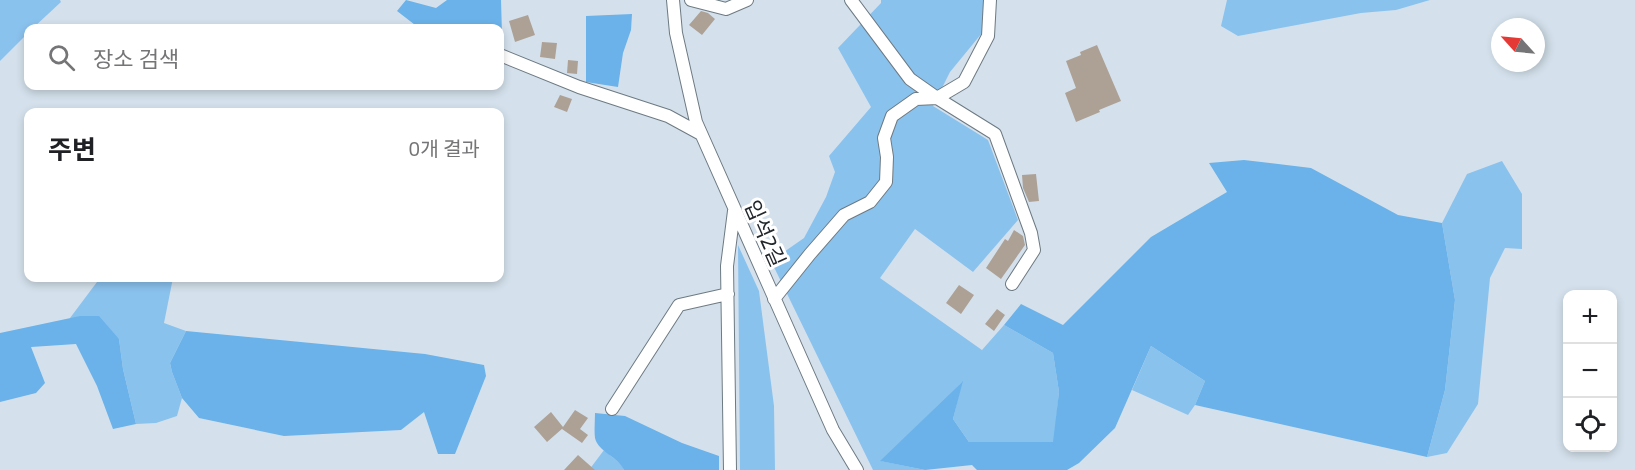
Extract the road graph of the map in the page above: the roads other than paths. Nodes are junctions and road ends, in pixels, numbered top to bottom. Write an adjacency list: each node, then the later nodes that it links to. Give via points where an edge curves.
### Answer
1 (674, 0): 8 (street, 입석2길, via 676,33)
2 (691, 0): 3 (street, via 726,9)
3 (747, 0)
4 (851, 0): 7 (street, via 910,79)
5 (990, 0): 7 (street, via 988,36 964,82)
6 (504, 57): 8 (street, via 579,87 668,116)
7 (937, 98): 10 (street, via 996,134 1034,249); 12 (street, via 916,99 892,116 884,138 886,182 870,202 844,215)
8 (701, 134): 9 (street, 입석2길)
9 (734, 209): 11 (street); 12 (street, 입석2길)
10 (1012, 284)
11 (728, 294): 13 (street, via 679,306); 14 (street)
12 (774, 299): 15 (street, 입석2길, via 833,430)
13 (612, 409)
14 (730, 470)
15 (857, 470)

